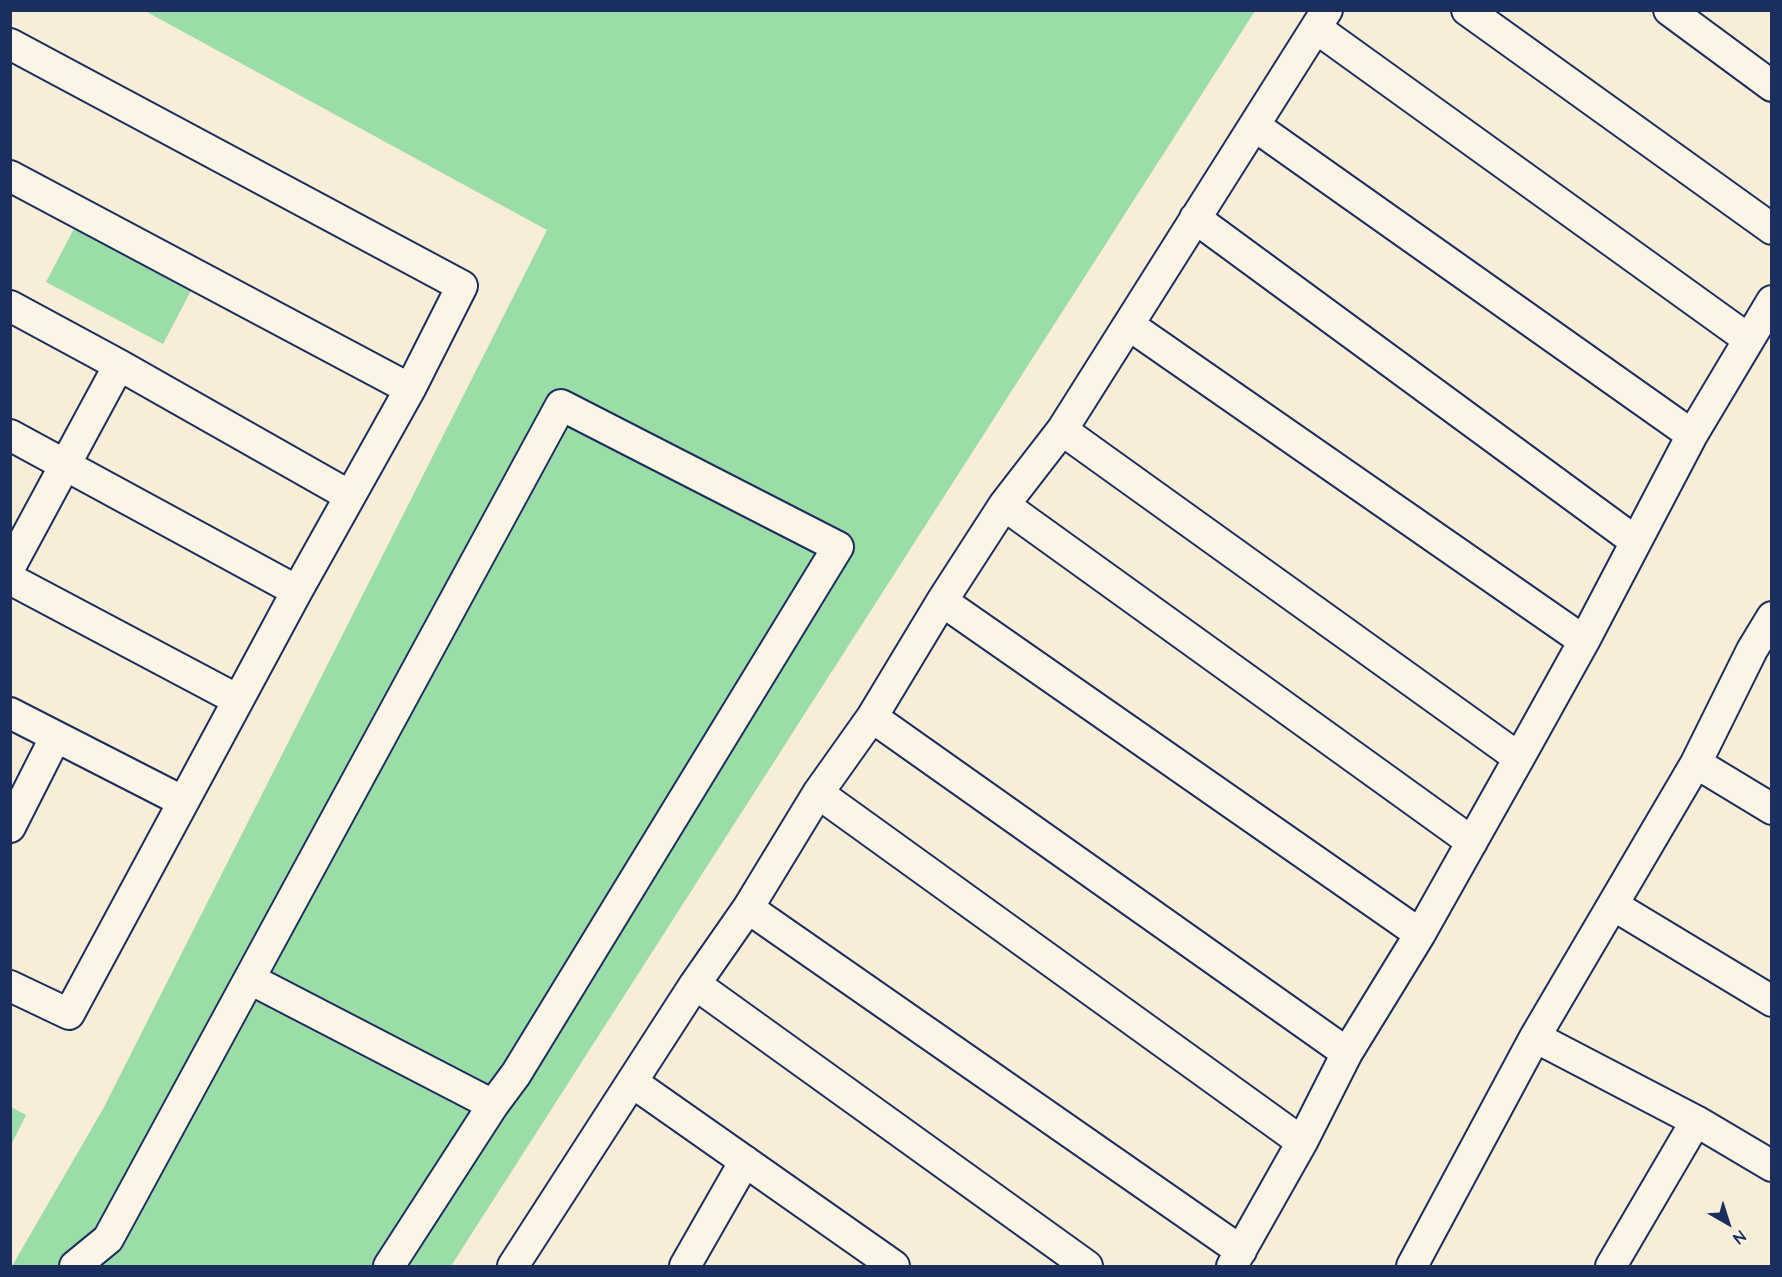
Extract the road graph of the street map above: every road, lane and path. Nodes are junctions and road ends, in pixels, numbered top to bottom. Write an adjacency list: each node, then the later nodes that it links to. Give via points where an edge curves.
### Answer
1 (1467, 10): 9 (street)
2 (1669, 10): 5 (street)
3 (1322, 20): 6 (street); 13 (street)
4 (10, 44): 15 (street, via 462,286)
5 (1772, 86)
6 (1255, 126): 8 (street); 18 (street)
7 (10, 176): 15 (street)
8 (1195, 218): 12 (street); 22 (street)
9 (1772, 229)
10 (1772, 301): 13 (street)
11 (10, 306): 14 (street)
12 (1129, 325): 16 (street); 28 (street)
13 (1748, 339): 18 (street)
14 (119, 365): 19 (street); 20 (street)
15 (410, 389): 20 (street)
16 (1062, 430): 21 (street); 34 (street)
17 (10, 435): 19 (street)
18 (1692, 435): 22 (street)
19 (66, 465): 23 (street); 25 (street)
20 (350, 496): 25 (street)
21 (1004, 505): 26 (street); 40 (street)
22 (1635, 541): 28 (street)
23 (10, 567)
24 (10, 579): 30 (street)
25 (297, 591): 30 (street)
26 (942, 601): 32 (street); 43 (street)
27 (1772, 617): 29 (street)
28 (1584, 641): 34 (street)
29 (1762, 655): 35 (street)
30 (238, 700): 37 (street)
31 (10, 713): 33 (street)
32 (872, 717): 36 (street); 49 (street)
33 (55, 738): 37 (street); 39 (street)
34 (1519, 758): 40 (street)
35 (1696, 763): 38 (street); 41 (street)
36 (818, 794): 42 (street); 53 (street)
37 (182, 801): 46 (street, via 69,1014)
38 (1772, 809)
39 (10, 828)
40 (1472, 842): 43 (street)
41 (1613, 905): 47 (street); 48 (street)
42 (748, 908): 45 (street); 56 (street)
43 (1420, 934): 49 (street)
44 (250, 979): 51 (street); 51 (street, via 561,405 838,547 516,1074); 57 (street, via 108,1239)
45 (695, 984): 50 (street); 62 (street)
46 (10, 986)
47 (1772, 1001)
48 (1535, 1037): 52 (street); 63 (street)
49 (1347, 1053): 53 (street)
50 (632, 1082): 54 (street); 59 (street)
51 (493, 1105): 58 (street)
52 (1696, 1121): 55 (street); 64 (street)
53 (1302, 1142): 56 (street)
54 (745, 1161): 60 (street); 61 (street)
55 (1772, 1166)
56 (1236, 1259)
57 (75, 1266)
58 (389, 1266)
59 (513, 1266)
60 (685, 1266)
61 (894, 1266)
62 (1087, 1266)
63 (1412, 1266)
64 (1611, 1266)

